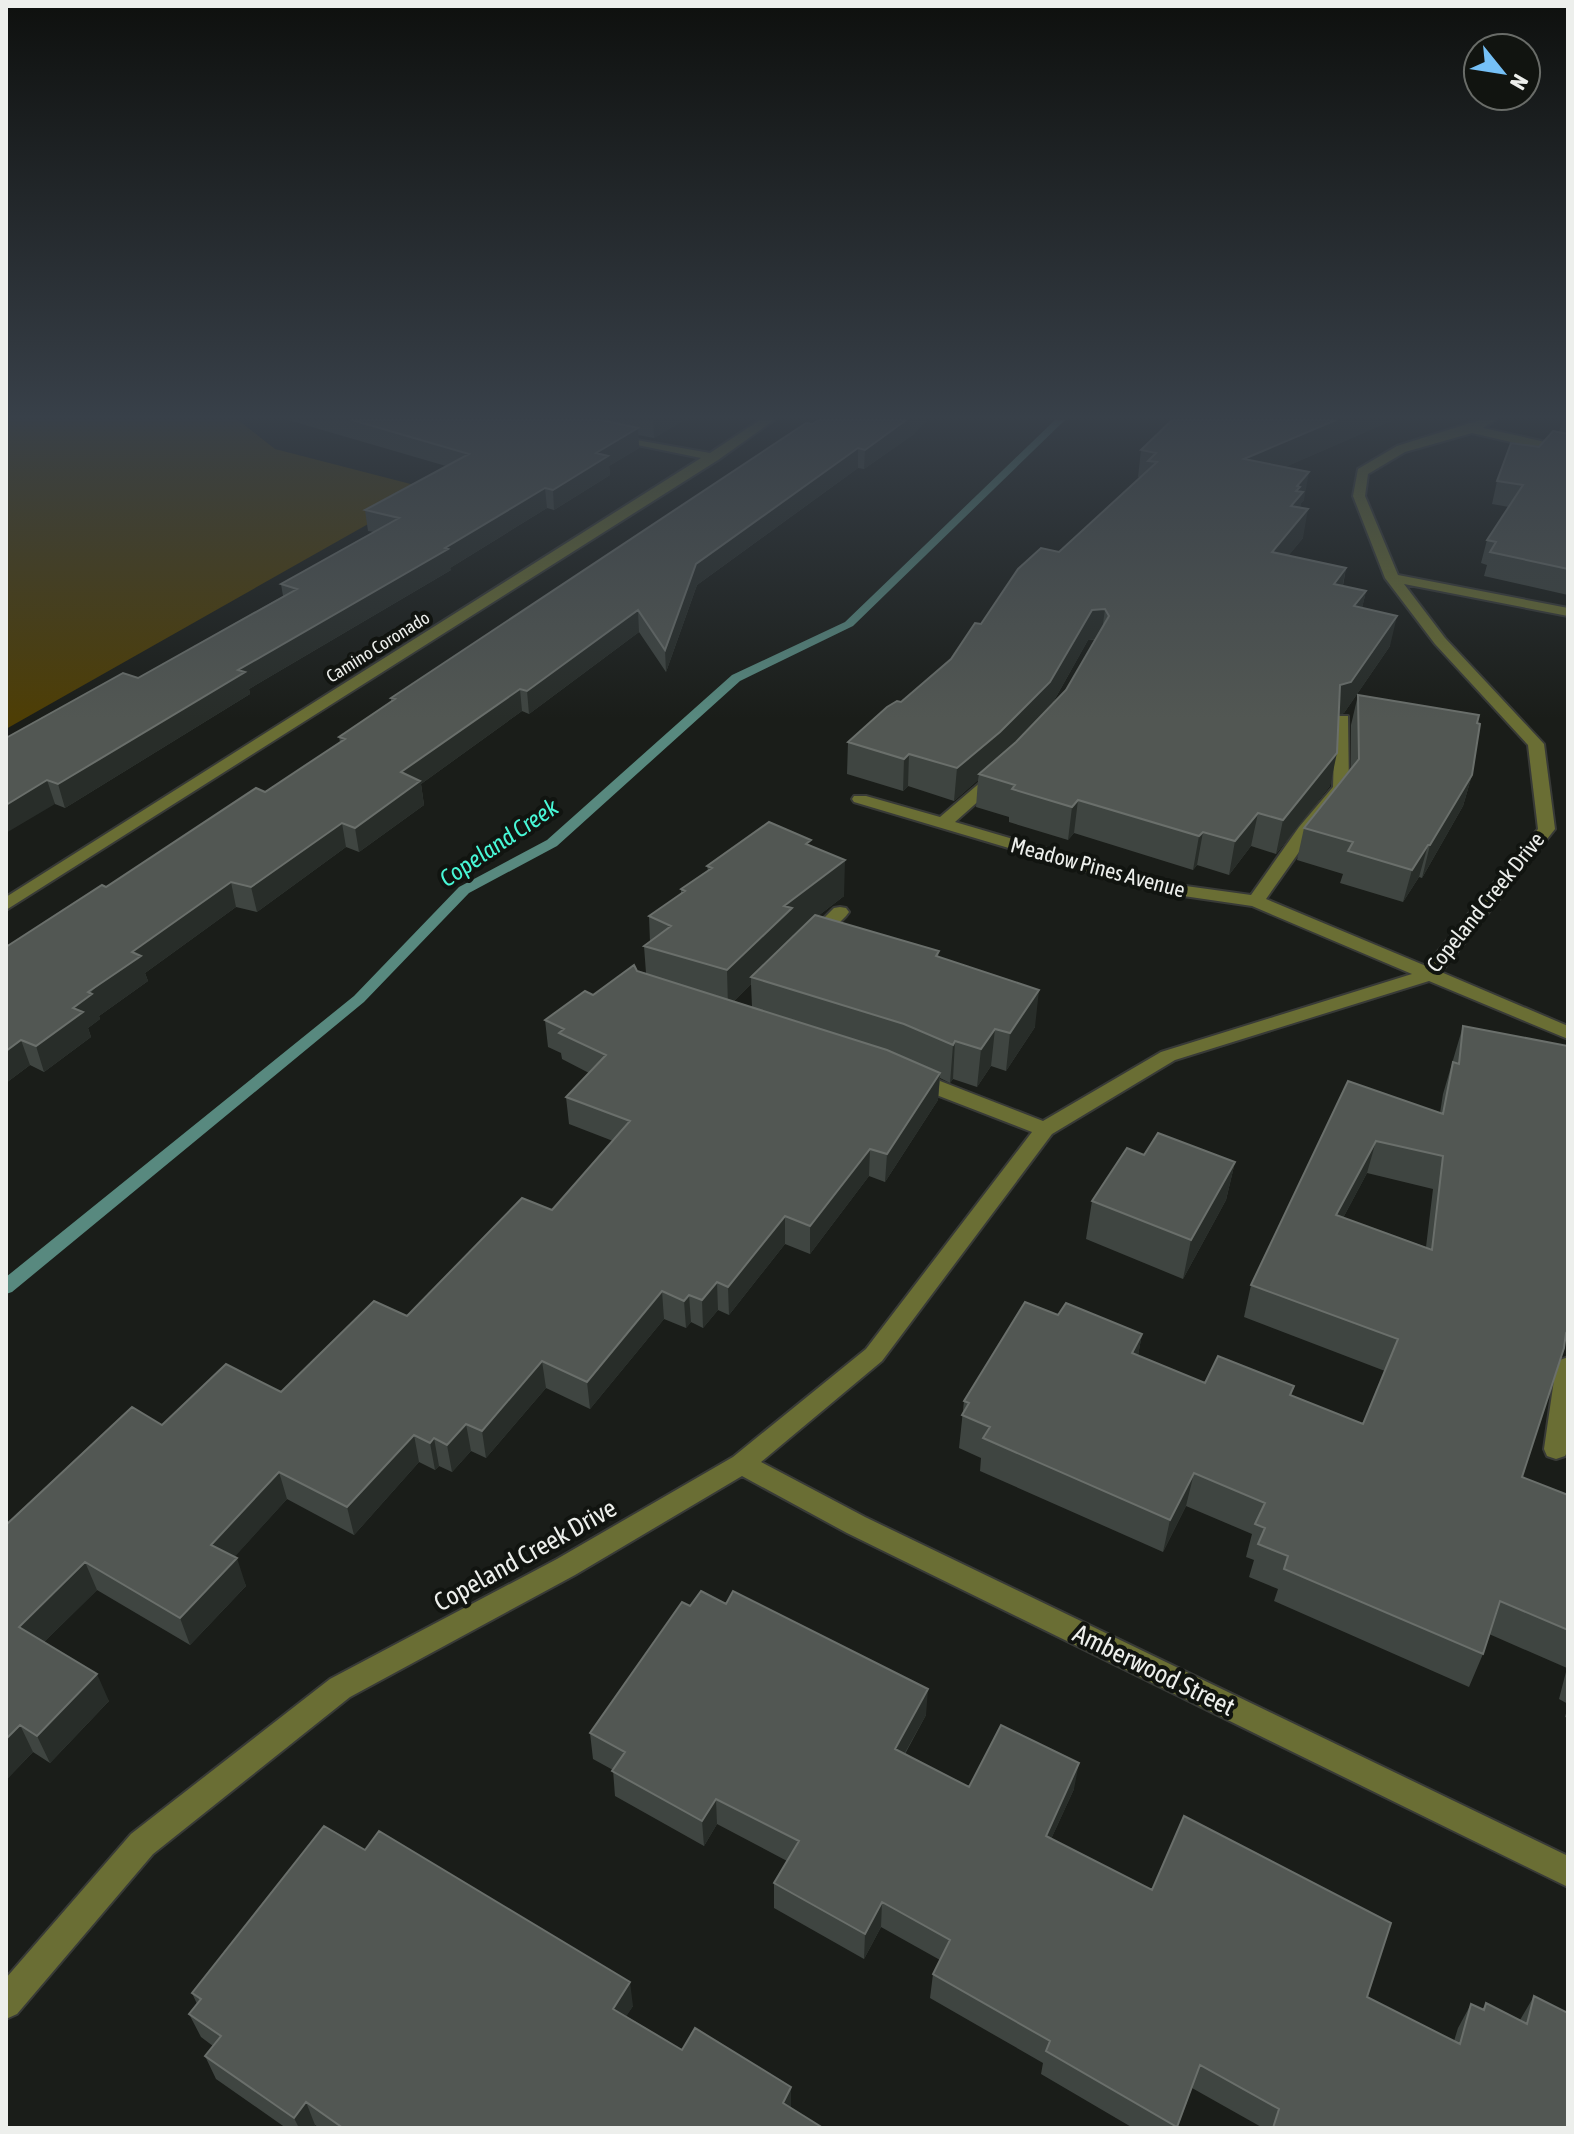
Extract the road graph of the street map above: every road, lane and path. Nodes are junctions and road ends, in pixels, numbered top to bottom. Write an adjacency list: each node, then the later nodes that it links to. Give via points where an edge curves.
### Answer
1 (615, 520): 10 (street, Camino Coronado)
2 (1368, 520): 3 (street, Copeland Creek Drive)
3 (1392, 578): 4 (street); 13 (street, Copeland Creek Drive, via 1440,641 1536,744 1547,829)
4 (1568, 612)
5 (1343, 719): 9 (street, via 1341,788)
6 (1005, 769): 8 (street)
7 (860, 799): 8 (street, Meadow Pines Avenue)
8 (942, 824): 9 (street, Meadow Pines Avenue, via 1162,888)
9 (1256, 901): 13 (street, Meadow Pines Avenue)
10 (6, 905)
11 (840, 912): 12 (street)
12 (797, 954)
13 (1429, 975): 14 (street, Meadow Pines Avenue); 16 (street, Copeland Creek Drive, via 1168,1056)
14 (1568, 1033)
15 (894, 1069): 16 (street)
16 (1045, 1129): 19 (street, Copeland Creek Drive, via 874,1355)
17 (1568, 1366): 18 (street)
18 (1556, 1449)
19 (742, 1464): 20 (street, Amberwood Street, via 856,1525); 21 (street, Copeland Creek Drive, via 566,1567 340,1688 142,1844)
20 (1568, 1872)
21 (6, 2003)

